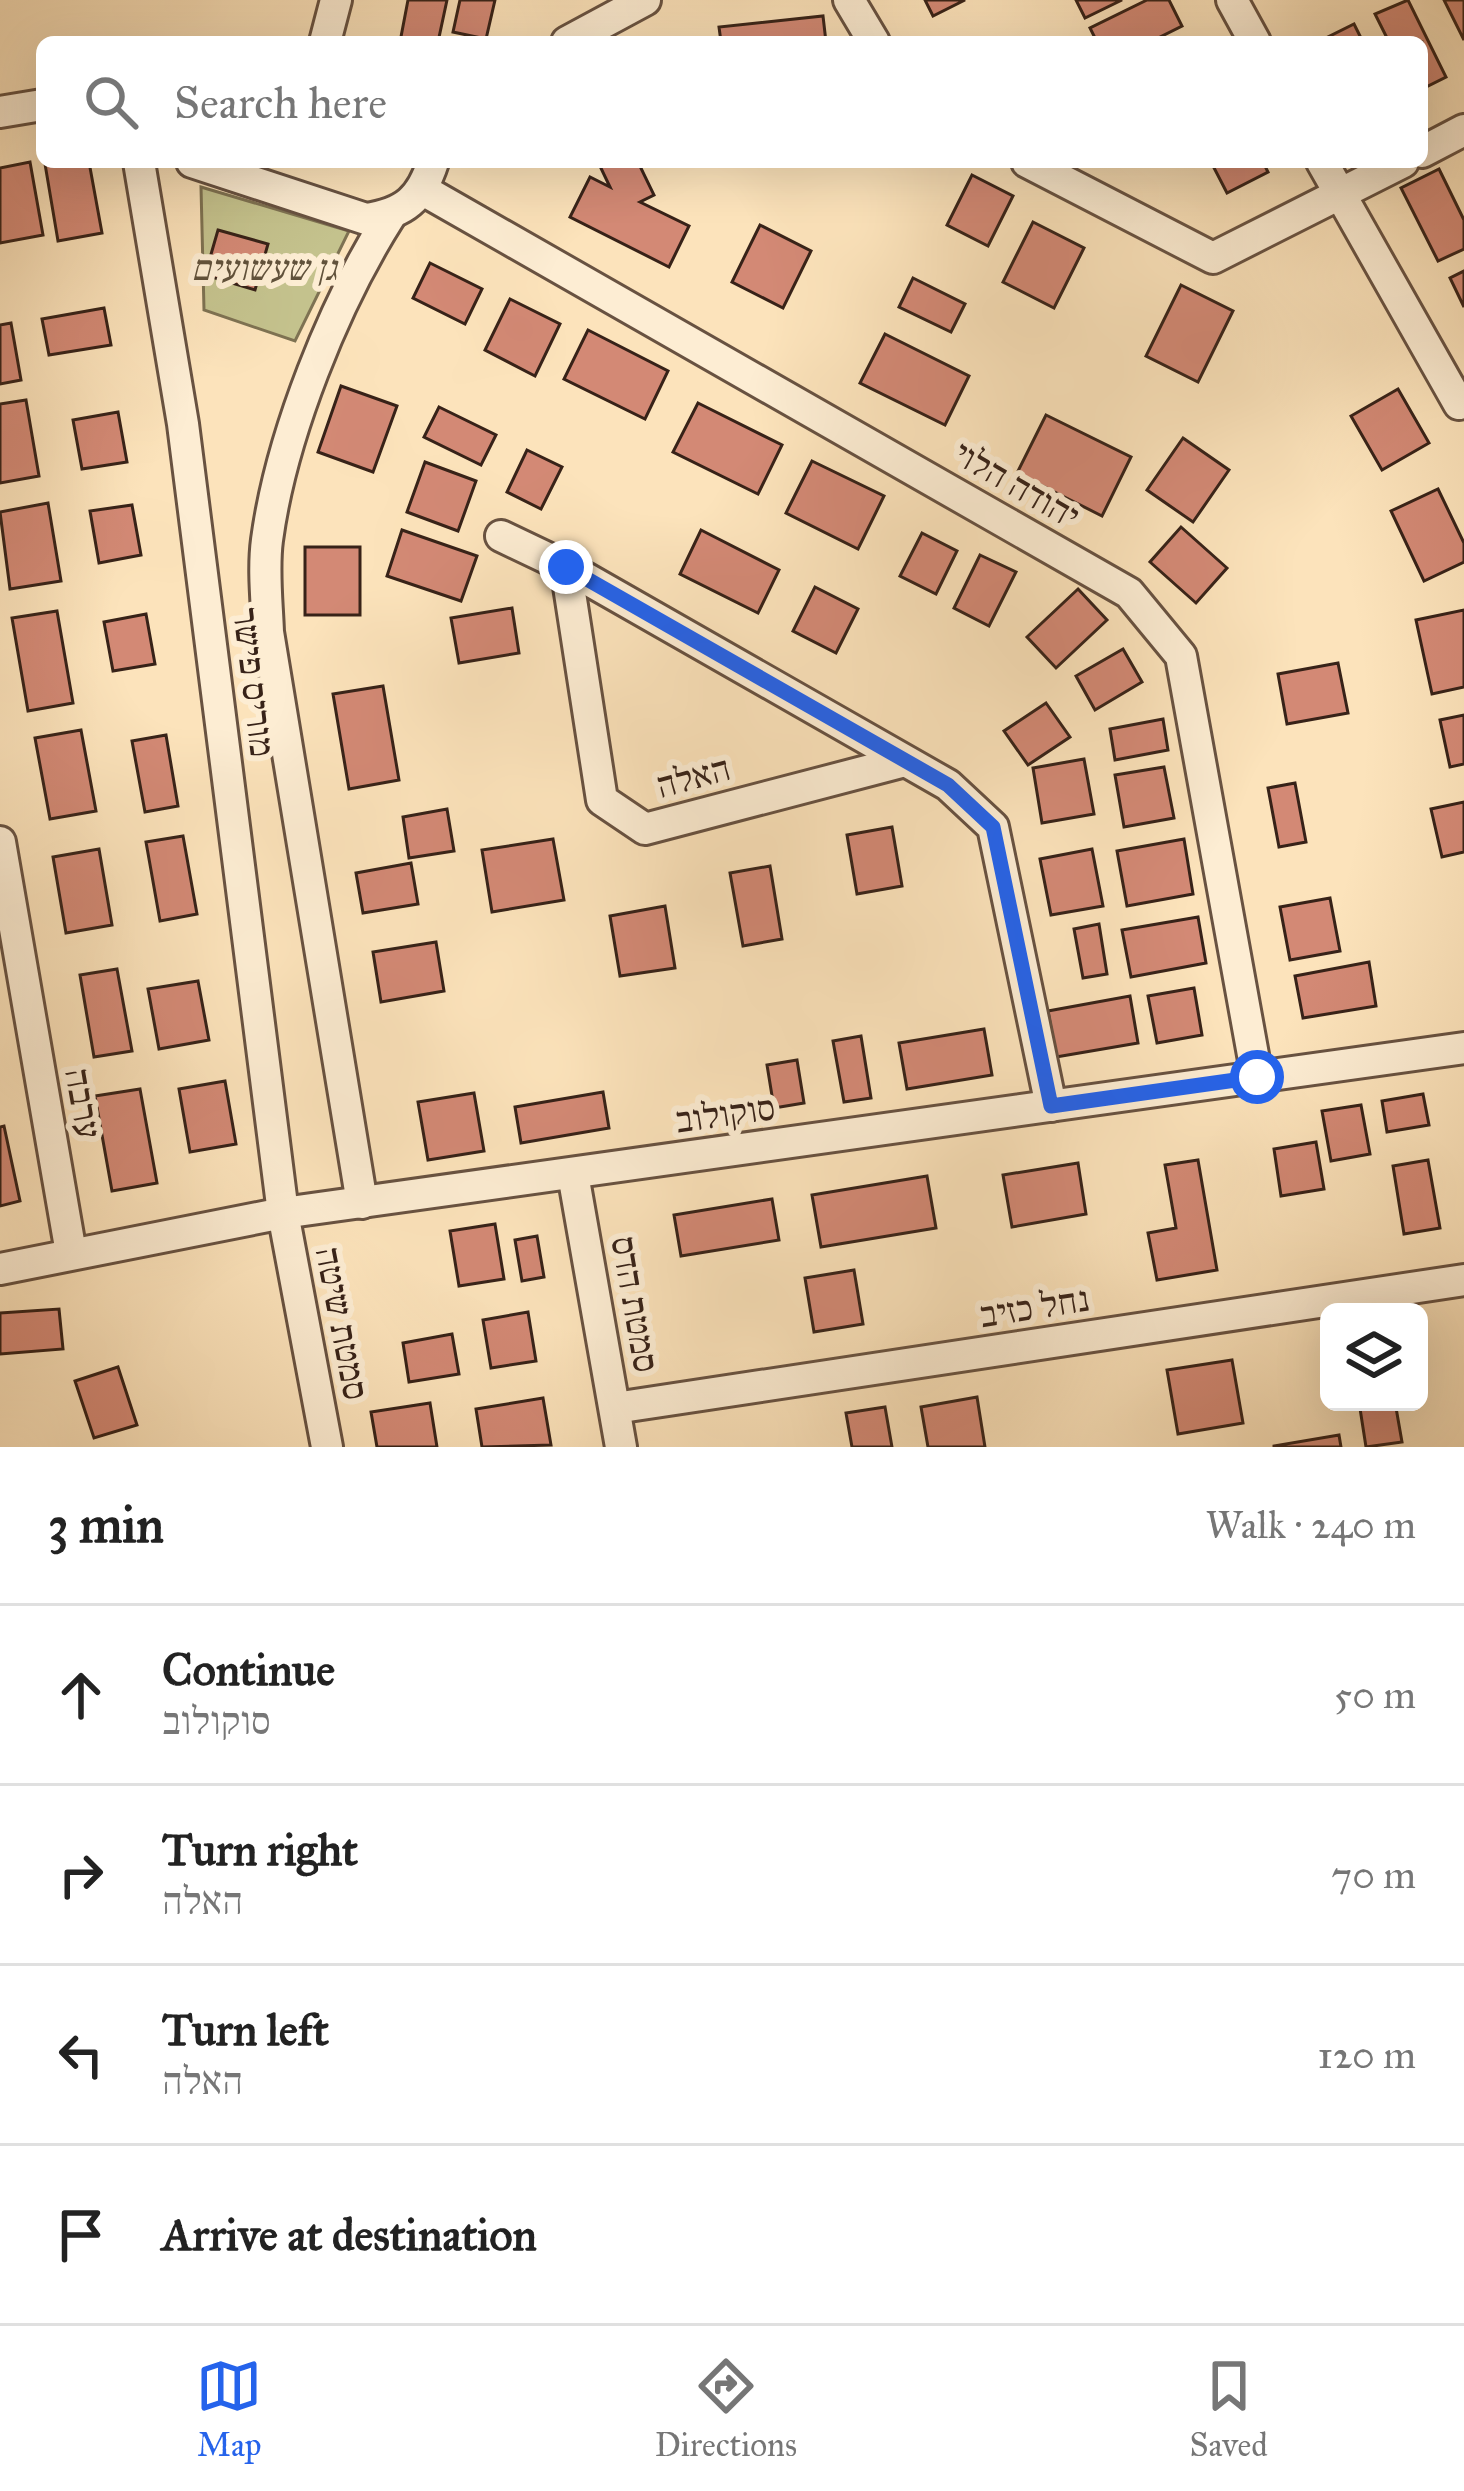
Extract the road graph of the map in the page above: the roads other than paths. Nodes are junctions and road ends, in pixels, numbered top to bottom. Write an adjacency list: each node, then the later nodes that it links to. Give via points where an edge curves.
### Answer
1 (336, 0): 5 (street)
2 (645, 0): 6 (street)
3 (849, 0): 7 (street)
4 (1232, 0): 8 (street)
5 (327, 36)
6 (578, 36)
7 (870, 36)
8 (1252, 36)
9 (36, 106): 10 (street)
10 (0, 112)
11 (1464, 130): 12 (street)
12 (1428, 149)
13 (140, 168): 33 (street, מוריס פישר, via 183,424)
14 (209, 168): 20 (street, via 343,214)
15 (1039, 168): 19 (street, via 1213,258)
16 (1325, 168): 19 (street)
17 (1392, 168): 19 (street)
18 (428, 176): 20 (street, מוריס פישר); 29 (street, יהודה הלוי, via 1130,593 1181,656)
19 (1340, 195): 21 (street)
20 (390, 215): 32 (street, מוריס פישר, via 350,278 305,394 267,541 268,632)
21 (1459, 404)
22 (501, 536): 23 (street)
23 (566, 567): 24 (street); 24 (street, האלה, via 602,800 645,829)
24 (901, 762): 30 (street, via 948,785 993,827)
25 (0, 842): 27 (street, ערבה)
26 (0, 926): 27 (street, ערבה)
27 (21, 967): 34 (street, ערבה)
28 (1464, 1048): 29 (street, סוקולוב)
29 (1257, 1077): 30 (street, סוקולוב)
30 (1051, 1106): 31 (street, סוקולוב)
31 (573, 1174): 32 (street, סוקולוב); 37 (street, סמטת הדס)
32 (362, 1202): 33 (street, סוקולוב)
33 (283, 1214): 34 (street, סוקולוב); 38 (street, סמטת שיטה)
34 (71, 1253): 35 (street, סוקולוב)
35 (0, 1269)
36 (1464, 1280): 37 (street, נחל כזיב)
37 (615, 1408): 39 (street, סמטת הדס)
38 (327, 1447)
39 (621, 1447)

